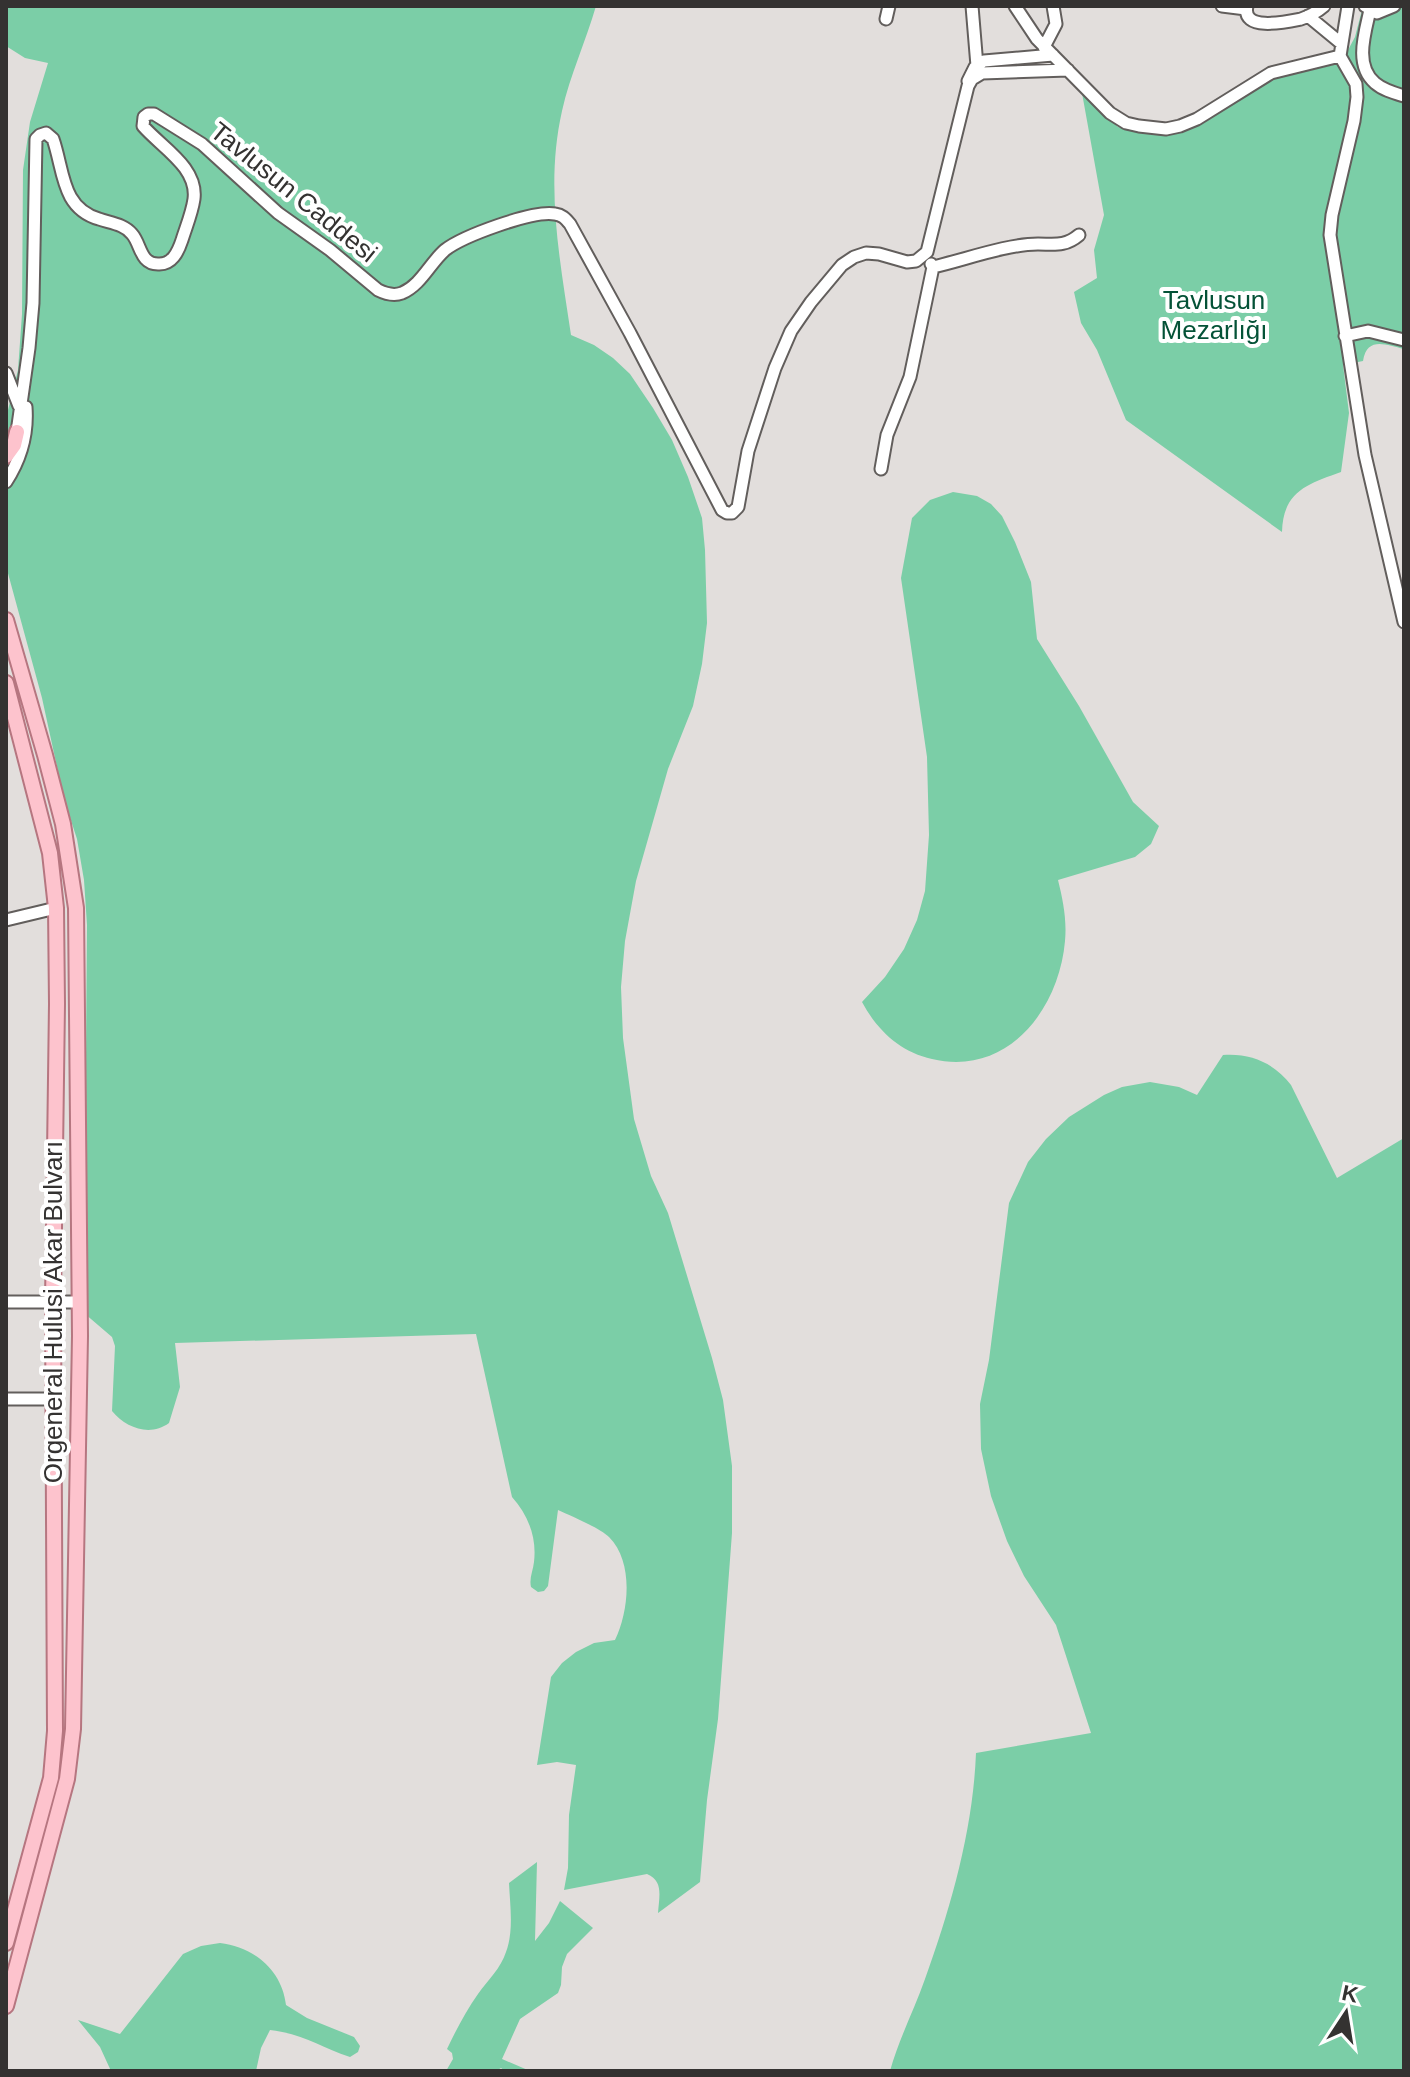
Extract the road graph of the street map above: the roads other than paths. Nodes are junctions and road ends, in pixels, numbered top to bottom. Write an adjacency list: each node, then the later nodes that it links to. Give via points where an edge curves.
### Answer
1 (889, 6): 12 (street)
2 (972, 6): 15 (street)
3 (1015, 6): 14 (street)
4 (1053, 6): 14 (street, via 1056,24)
5 (1222, 6): 9 (street)
6 (1324, 6): 11 (street)
7 (1348, 6): 13 (street)
8 (1394, 6): 10 (street, via 1380,13)
9 (1246, 8): 11 (street, via 1247,17 1259,23)
10 (1367, 8): 18 (street, via 1362,50 1367,73 1381,88)
11 (1308, 16): 13 (street)
12 (886, 19)
13 (1341, 50): 16 (street, via 1271,73 1197,119 1166,129 1118,119); 22 (street, via 1357,97 1330,229)
14 (1048, 51): 15 (street); 16 (street)
15 (977, 66): 17 (street)
16 (1068, 70): 17 (street, via 982,73)
17 (968, 86): 20 (street, via 929,246)
18 (1404, 96)
19 (1079, 235): 21 (street, via 1064,245 1014,246)
20 (920, 258): 21 (street); 25 (street, Tavlusun Caddesi, via 907,262 872,253 854,257 811,302 782,349 748,451 738,507 727,513 564,218 533,214 465,237 440,255 411,288 388,294 278,213 202,144 151,114 144,117 143,126 186,169 194,189 180,247 174,258 161,264 146,260 126,228 75,206 53,139 46,133 36,139 35,270)
21 (933, 267): 30 (street, via 910,377 887,435)
22 (1345, 336): 23 (street, via 1368,331); 33 (street)
23 (1404, 340)
24 (6, 373): 26 (street)
25 (24, 386): 26 (street, Tavlusun Caddesi); 31 (street, Tavlusun Caddesi, via 23,446)
26 (20, 410): 27 (street, Tavlusun Caddesi)
27 (17, 432): 28 (main road); 29 (main road)
28 (6, 447)
29 (6, 456)
30 (881, 469)
31 (6, 482)
32 (6, 620): 40 (main road, Orgeneral Hulusi Akar Bulvarı, via 63,824 76,908)
33 (1404, 622)
34 (6, 683): 35 (main road, Orgeneral Hulusi Akar Bulvarı)
35 (11, 716): 36 (main road, Orgeneral Hulusi Akar Bulvarı, via 50,853)
36 (56, 908): 37 (street); 39 (main road, Orgeneral Hulusi Akar Bulvarı)
37 (6, 920)
38 (6, 1302): 39 (street)
39 (53, 1302): 40 (street); 42 (main road, Orgeneral Hulusi Akar Bulvarı)
40 (79, 1302): 44 (main road, Orgeneral Hulusi Akar Bulvarı, via 73,1729 67,1779)
41 (6, 1399): 42 (street)
42 (54, 1399): 43 (main road, Orgeneral Hulusi Akar Bulvarı, via 51,1778)
43 (6, 1943)
44 (6, 2006)

